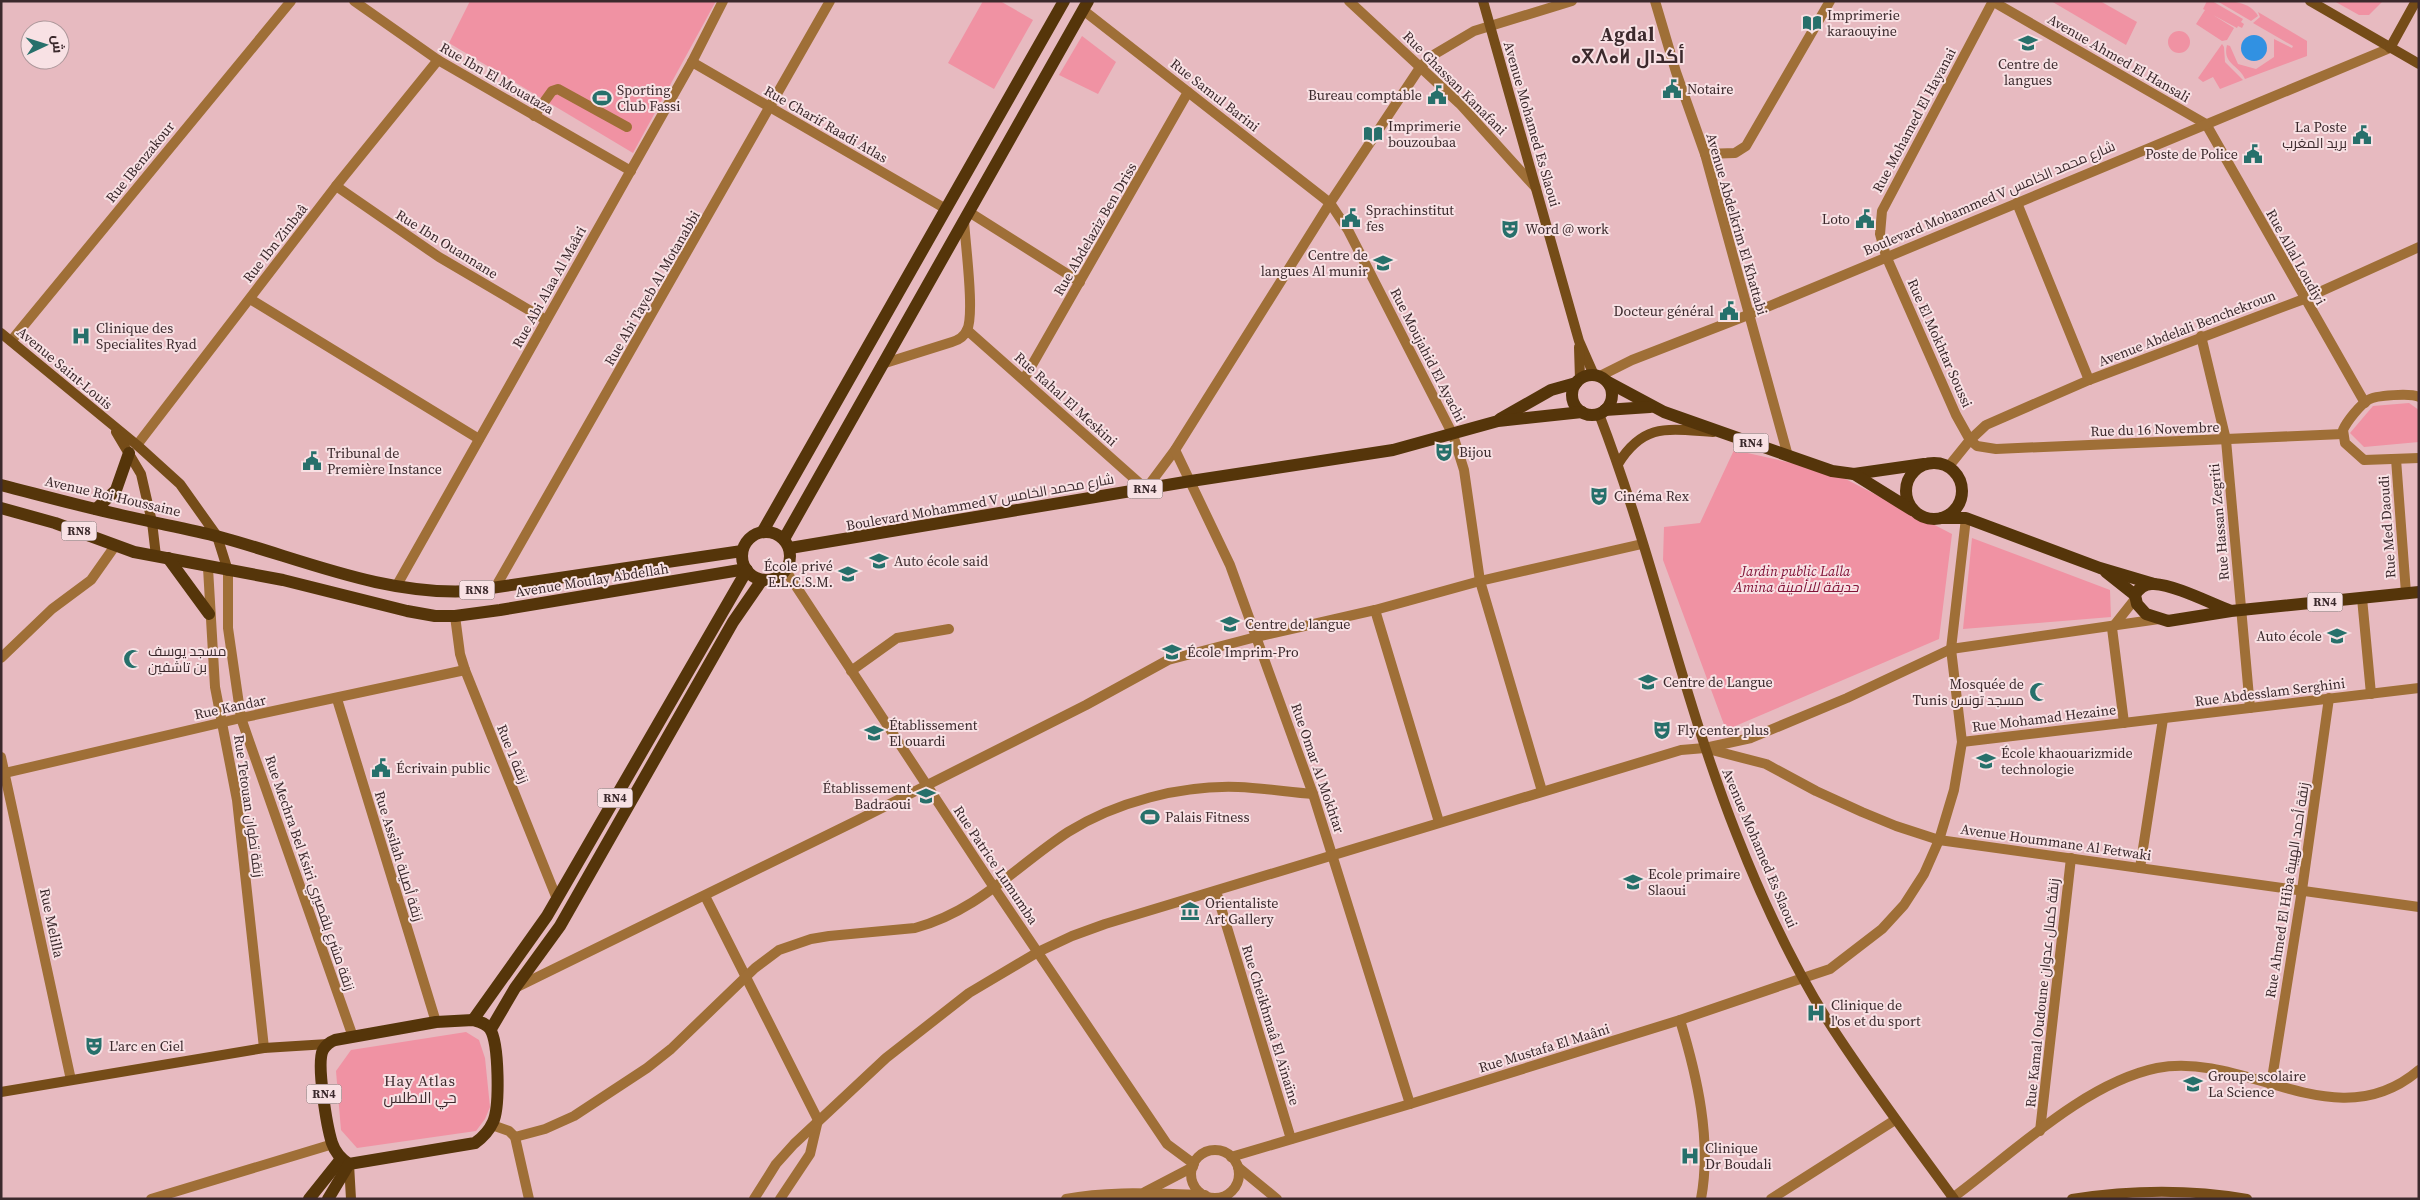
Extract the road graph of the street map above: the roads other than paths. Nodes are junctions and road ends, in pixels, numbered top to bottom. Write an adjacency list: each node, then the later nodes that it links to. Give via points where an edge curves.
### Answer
1 (291, 1): 44 (street, Rue IBenzakour)
2 (354, 1): 17 (street, Rue Ibn El Mouataza)
3 (723, 1): 18 (street, Rue Abi Alaa Al Maâri)
4 (830, 1): 22 (street, Rue Abi Tayeb Al Motanabbi)
5 (1064, 1): 32 (main road)
6 (1350, 1): 20 (street, Rue Ghassan Kanafani)
7 (1483, 1): 15 (street, Avenue Mohamed Es Slaoui)
8 (1572, 1): 15 (street)
9 (1655, 1): 26 (street, Avenue Abdelkrim El Khattabi)
10 (1830, 1): 26 (street, via 1746,146 1735,152)
11 (1993, 1): 24 (street, Avenue Ahmed El Hansali); 35 (street, Rue Mohamed El Hayanai, via 1882,211 1880,234)
12 (2310, 1): 16 (street)
13 (2416, 1): 16 (street)
14 (1086, 5): 21 (street, Rue Samul Barini); 33 (main road)
15 (1490, 25): 20 (street, via 1435,54); 29 (street, Avenue Mohamed Es Slaoui)
16 (2390, 48): 19 (street); 24 (street, Boulevard Mohammed V شارع محمد الخامس)
17 (438, 60): 23 (street, Rue Ibn El Mouataza); 28 (street, Rue Ibn Zinbaâ)
18 (692, 62): 22 (street, Rue Charif Raadi Atlas); 27 (street, Rue Abi Alaa Al Maâri)
19 (2419, 64)
20 (1421, 66): 29 (street, Rue Ghassan Kanafani); 30 (street)
21 (1188, 92): 30 (street, Rue Samul Barini); 36 (street, Rue Abdelaziz Ben Driss)
22 (769, 108): 32 (street, Rue Charif Raadi Atlas); 98 (street, Rue Abi Tayeb Al Motanabbi)
23 (534, 116): 25 (street, via 552,91 558,90); 27 (street, Rue Ibn El Mouataza)
24 (2206, 124): 31 (street, Boulevard Mohammed V شارع محمد الخامس); 38 (street, Rue Allal Loudiyi)
25 (627, 127)
26 (1705, 154): 39 (street, Avenue Abdelkrim El Khattabi)
27 (630, 171): 40 (street, Rue Abi Alaa Al Maâri)
28 (336, 186): 37 (street, Rue Ibn Zinbaâ); 40 (street, Rue Ibn Ouannane, via 439,257)
29 (1537, 188): 45 (street, Avenue Mohamed Es Slaoui)
30 (1330, 203): 59 (street, Rue Moujahid El Ayachi, via 1348,230); 64 (street)
31 (2017, 203): 35 (street, Boulevard Mohammed V شارع محمد الخامس); 49 (street)
32 (946, 209): 82 (main road)
33 (966, 216): 36 (street); 41 (street, via 970,313); 46 (main road)
34 (2419, 248): 38 (street, Avenue Abdelali Benchekroun)
35 (1886, 256): 39 (street, Boulevard Mohammed V شارع محمد الخامس); 61 (street, Rue El Mokhtar Soussi)
36 (1080, 282): 48 (street, Rue Abdelaziz Ben Driss)
37 (250, 299): 60 (street); 63 (street, Rue Ibn Zinbaâ)
38 (2304, 299): 43 (street, Avenue Abdelali Benchekroun); 52 (street, Rue Allal Loudiyi)
39 (1748, 315): 47 (street, Boulevard Mohammed V شارع محمد الخامس, via 1632,360); 65 (street, Avenue Abdelkrim El Khattabi)
40 (546, 320): 60 (street, Rue Abi Alaa Al Maâri)
41 (967, 330): 46 (street, via 952,342); 48 (street, Rue Rahal El Meskini)
42 (1, 333): 44 (street, Avenue Saint-Louis)
43 (2201, 336): 49 (street, Avenue Abdelali Benchekroun); 62 (street, Rue Hassan Zegriti)
44 (11, 341): 63 (street, Avenue Saint-Louis, via 111,425)
45 (1579, 341): 47 (street, Avenue Mohamed Es Slaoui); 50 (street, Avenue Mohamed Es Slaoui)
46 (882, 364): 84 (main road)
47 (1601, 378): 50 (main road, RN4); 53 (main road, RN4); 55 (main road, via 1612,397)
48 (1024, 379): 74 (street, Rue Rahal El Meskini)
49 (2089, 380): 61 (street, Avenue Abdelali Benchekroun, via 1986,426)
50 (1578, 381): 54 (main road, via 1572,398); 56 (main road, Boulevard Mohammed V شارع محمد الخامس / RN4, via 1550,390)
51 (2418, 396): 52 (street, via 2373,397)
52 (2365, 403): 58 (street, via 2344,427)
53 (1650, 407): 55 (main road, RN4); 57 (main road, RN4)
54 (1582, 412): 55 (main road, RN4, via 1590,415); 56 (main road, Boulevard Mohammed V شارع محمد الخامس / RN4)
55 (1602, 412): 68 (street, Avenue Mohamed Es Slaoui)
56 (1498, 420): 59 (main road, Boulevard Mohammed V شارع محمد الخامس / RN4)
57 (1721, 433): 65 (main road, RN4); 68 (street, via 1656,431 1643,435)
58 (2343, 434): 62 (street, Rue du 16 Novembre); 67 (street, via 2345,443 2364,460)
59 (1453, 435): 72 (main road, Boulevard Mohammed V شارع محمد الخامس / RN4, via 1393,450); 95 (street, Rue Moujahid El Ayachi, via 1464,470)
60 (480, 439): 97 (street, Rue Abi Alaa Al Maâri)
61 (1970, 440): 62 (street, Rue du 16 Novembre, via 1977,446 1996,449); 70 (street, Avenue Abdelali Benchekroun)
62 (2226, 440): 104 (street, Rue Hassan Zegriti)
63 (133, 449): 77 (main road, via 116,490); 81 (street, Avenue Saint-Louis); 83 (street, Avenue Saint-Louis, via 180,484)
64 (1175, 450): 72 (street, Rue Omar Al Mokhtar); 74 (street)
65 (1788, 456): 71 (main road, RN4, via 1832,471)
66 (2419, 458): 67 (street)
67 (2396, 459): 99 (street, Rue Med Daoudi)
68 (1618, 464): 85 (street, Avenue Mohamed Es Slaoui)
69 (1924, 464): 70 (main road, RN4, via 1936,462); 71 (main road, RN4); 78 (main road, via 1913,472 1906,485 1908,500)
70 (1949, 466): 75 (main road, via 1962,483)
71 (1854, 474): 78 (main road, RN4)
72 (1191, 481): 74 (main road, Boulevard Mohammed V شارع محمد الخامس / RN4); 111 (street, Rue Omar Al Mokhtar, via 1230,565)
73 (1, 485): 77 (main road, Avenue Roi Houssaine / RN8)
74 (1146, 489): 84 (main road, Boulevard Mohammed V شارع محمد الخامس / RN4)
75 (1959, 504): 79 (main road); 80 (main road)
76 (1, 508): 86 (main road, RN8, via 86,533)
77 (96, 509): 81 (main road, Avenue Roi Houssaine / RN8)
78 (1915, 512): 79 (main road, RN4, via 1928,518)
79 (1942, 518): 80 (main road, RN4)
80 (1966, 518): 90 (main road, RN4); 112 (street, Rue Mustafa El Maâni)
81 (152, 522): 83 (main road, Avenue Roi Houssaine / RN8); 88 (street, Avenue Saint-Louis)
82 (763, 532): 84 (main road, via 774,532); 87 (main road, via 747,540)
83 (217, 536): 92 (street, Avenue Saint-Louis); 97 (main road, Avenue Moulay Abdellah / RN8, via 289,559)
84 (787, 543): 93 (main road, via 790,560)
85 (1642, 544): 95 (street); 126 (street, Avenue Mohamed Es Slaoui)
86 (115, 546): 88 (main road, RN8); 113 (street, via 91,580 52,609)
87 (742, 551): 91 (main road); 98 (main road, Avenue Moulay Abdellah / RN8)
88 (162, 557): 89 (main road, RN8); 105 (main road)
89 (208, 568): 92 (main road, Avenue Moulay Abdellah / RN8); 105 (street, Rue Tetouan زنقة تطوان)
90 (2100, 568): 96 (main road, RN4); 100 (main road, RN4)
91 (746, 570): 94 (main road); 106 (main road, Avenue Moulay Abdellah / RN8); 141 (main road, RN4)
92 (228, 571): 106 (main road, Avenue Moulay Abdellah / RN8, via 283,580 406,611); 121 (street, Rue Tetouan زنقة تطوان, via 228,628)
93 (786, 571): 94 (main road, via 771,580); 115 (street, Rue Patrice Lumumba)
94 (762, 580): 146 (main road, RN4, via 733,622 560,926)
95 (1480, 581): 103 (street); 130 (street, Rue Moujahid El Ayachi)
96 (2154, 584): 100 (main road, via 2142,586); 101 (main road, RN4)
97 (397, 586): 98 (main road, Avenue Moulay Abdellah / RN8, via 431,592)
98 (496, 588)
99 (2413, 592): 102 (main road, RN4)
100 (2135, 597): 108 (main road, RN4, via 2140,609); 109 (street)
101 (2194, 597): 104 (main road, RN4); 107 (main road, via 2198,606)
102 (2362, 598): 104 (main road, RN4); 117 (street)
103 (1375, 610): 111 (street); 132 (street)
104 (2236, 611): 107 (main road, RN4); 120 (street, Rue Hassan Zegriti)
105 (209, 614): 123 (street, Rue Tetouan زنقة تطوان, via 215,687)
106 (455, 616): 114 (street, Rue 1 زنقة)
107 (2194, 617): 108 (main road, RN4)
108 (2159, 620): 109 (street)
109 (2112, 628): 112 (street); 124 (street, Rue Mohamad Hezaine)
110 (949, 629): 115 (street, via 897,638)
111 (1256, 637): 129 (street, via 1168,660); 131 (street, Rue Omar Al Mokhtar)
112 (1951, 650): 125 (street, Rue Mustafa El Maâni); 126 (street, via 1751,738)
113 (1, 658)
114 (465, 670): 119 (street, Rue Kandar); 141 (street, Rue 1 زنقة)
115 (851, 671): 129 (street, Rue Patrice Lumumba)
116 (2419, 688): 117 (street, Rue Abdesslam Serghini)
117 (2371, 694): 118 (street, Rue Abdesslam Serghini)
118 (2329, 698): 120 (street, Rue Abdesslam Serghini); 138 (street, Rue Ahmed El Hiba زنقة أحمد الهيبة)
119 (337, 699): 121 (street, Rue Kandar); 149 (street, Rue Assilah زنقة أصيلة)
120 (2250, 708): 122 (street, Rue Abdesslam Serghini)
121 (241, 718): 123 (street, Rue Kandar); 151 (street, Rue Mechra Bel Ksiri زنقة مشرع بلقصيري)
122 (2162, 719): 124 (street, Rue Abdesslam Serghini); 136 (street)
123 (223, 722): 128 (street, Rue Kandar); 153 (street, Rue Tetouan زنقة تطوان, via 237,800)
124 (2124, 723): 125 (street, Rue Mohamad Hezaine)
125 (1962, 742): 133 (street, Rue Mustafa El Maâni, via 1954,790)
126 (1705, 748): 130 (street, via 1681,750); 133 (street, Avenue Hoummane Al Fetwaki, via 1766,764 1862,812); 145 (street, Avenue Mohamed Es Slaoui, via 1736,834)
127 (1, 756): 128 (street, Rue Melilla)
128 (3, 773): 155 (street, Rue Melilla)
129 (926, 784): 137 (street, Rue Patrice Lumumba); 140 (street)
130 (1542, 791): 132 (street)
131 (1313, 794): 134 (street, Rue Omar Al Mokhtar); 137 (street, via 1215,788 1138,802 1102,814 1069,832)
132 (1439, 822): 134 (street)
133 (1939, 840): 135 (street, Avenue Hoummane Al Fetwaki); 145 (street, Rue Mustafa El Maâni, via 1924,874 1904,905 1882,930 1830,969)
134 (1334, 855): 139 (street); 158 (street, Rue Omar Al Mokhtar)
135 (2071, 858): 136 (street, Avenue Hoummane Al Fetwaki); 162 (street, Rue Kamal Oudoune زنقة كمال عدوان)
136 (2140, 868): 138 (street, Avenue Hoummane Al Fetwaki)
137 (995, 889): 143 (street, Rue Patrice Lumumba); 144 (street, via 932,923 916,928 828,936 793,944 766,959)
138 (2302, 890): 142 (street, Avenue Hoummane Al Fetwaki); 156 (street, Rue Ahmed El Hiba زنقة أحمد الهيبة)
139 (1216, 891): 143 (street, via 1104,924); 164 (street, Rue Cheikhmaâ El Aïnaïne)
140 (705, 896): 144 (street); 146 (street)
141 (557, 899): 147 (main road, RN4)
142 (2419, 907)
143 (1038, 952): 159 (street, via 969,993 924,1027); 168 (street, Rue Patrice Lumumba, via 1167,1144)
144 (746, 977): 159 (street); 163 (street, via 647,1068 574,1116 545,1129)
145 (1803, 978): 148 (street, Rue Mustafa El Maâni); 160 (street, Avenue Mohamed Es Slaoui, via 1827,1020)
146 (515, 988): 150 (main road, RN4)
147 (473, 1020): 149 (main road); 150 (main road)
148 (1680, 1020): 158 (street, Rue Mustafa El Maâni); 184 (street, via 1691,1056 1702,1118)
149 (436, 1022): 151 (main road)
150 (491, 1029): 161 (main road, via 498,1096)
151 (353, 1037): 152 (main road)
152 (328, 1044): 153 (street); 165 (main road, RN4, via 323,1049 320,1062)
153 (264, 1048): 155 (street)
154 (2419, 1070): 156 (street, via 2383,1092 2360,1098 2330,1097)
155 (71, 1080): 157 (street)
156 (2271, 1085): 162 (street, via 2209,1068 2159,1068 2134,1074 2090,1094)
157 (1, 1092)
158 (1410, 1104): 164 (street, Rue Mustafa El Maâni)
159 (818, 1120): 180 (street, via 776,1164); 181 (street, via 810,1154)
160 (1895, 1120): 174 (street, Avenue Mohamed Es Slaoui); 185 (street)
161 (492, 1125): 163 (street, via 509,1131); 167 (main road, via 475,1142)
162 (2040, 1131): 174 (street)
163 (515, 1137): 179 (street)
164 (1291, 1139): 166 (street, Rue Mustafa El Maâni)
165 (333, 1144): 167 (main road, RN4); 175 (street)
166 (1231, 1157): 168 (street, via 1222,1151 1211,1151 1201,1156); 169 (street)
167 (345, 1161): 176 (main road); 177 (main road); 178 (street)
168 (1193, 1166): 170 (street); 171 (street, via 1194,1184)
169 (1238, 1167): 173 (street, via 1236,1185); 183 (street)
170 (1143, 1193): 171 (street); 172 (street)
171 (1205, 1195): 173 (street)
172 (1102, 1196): 182 (street)
173 (1227, 1198)
174 (1953, 1198)
175 (150, 1199)
176 (309, 1199)
177 (328, 1199)
178 (350, 1199)
179 (529, 1199)
180 (754, 1199)
181 (780, 1199)
182 (1066, 1199)
183 (1278, 1199)
184 (1702, 1199)
185 (1771, 1199)
186 (2072, 1199): 187 (street, via 2160,1192 2194,1192)
187 (2247, 1199)

